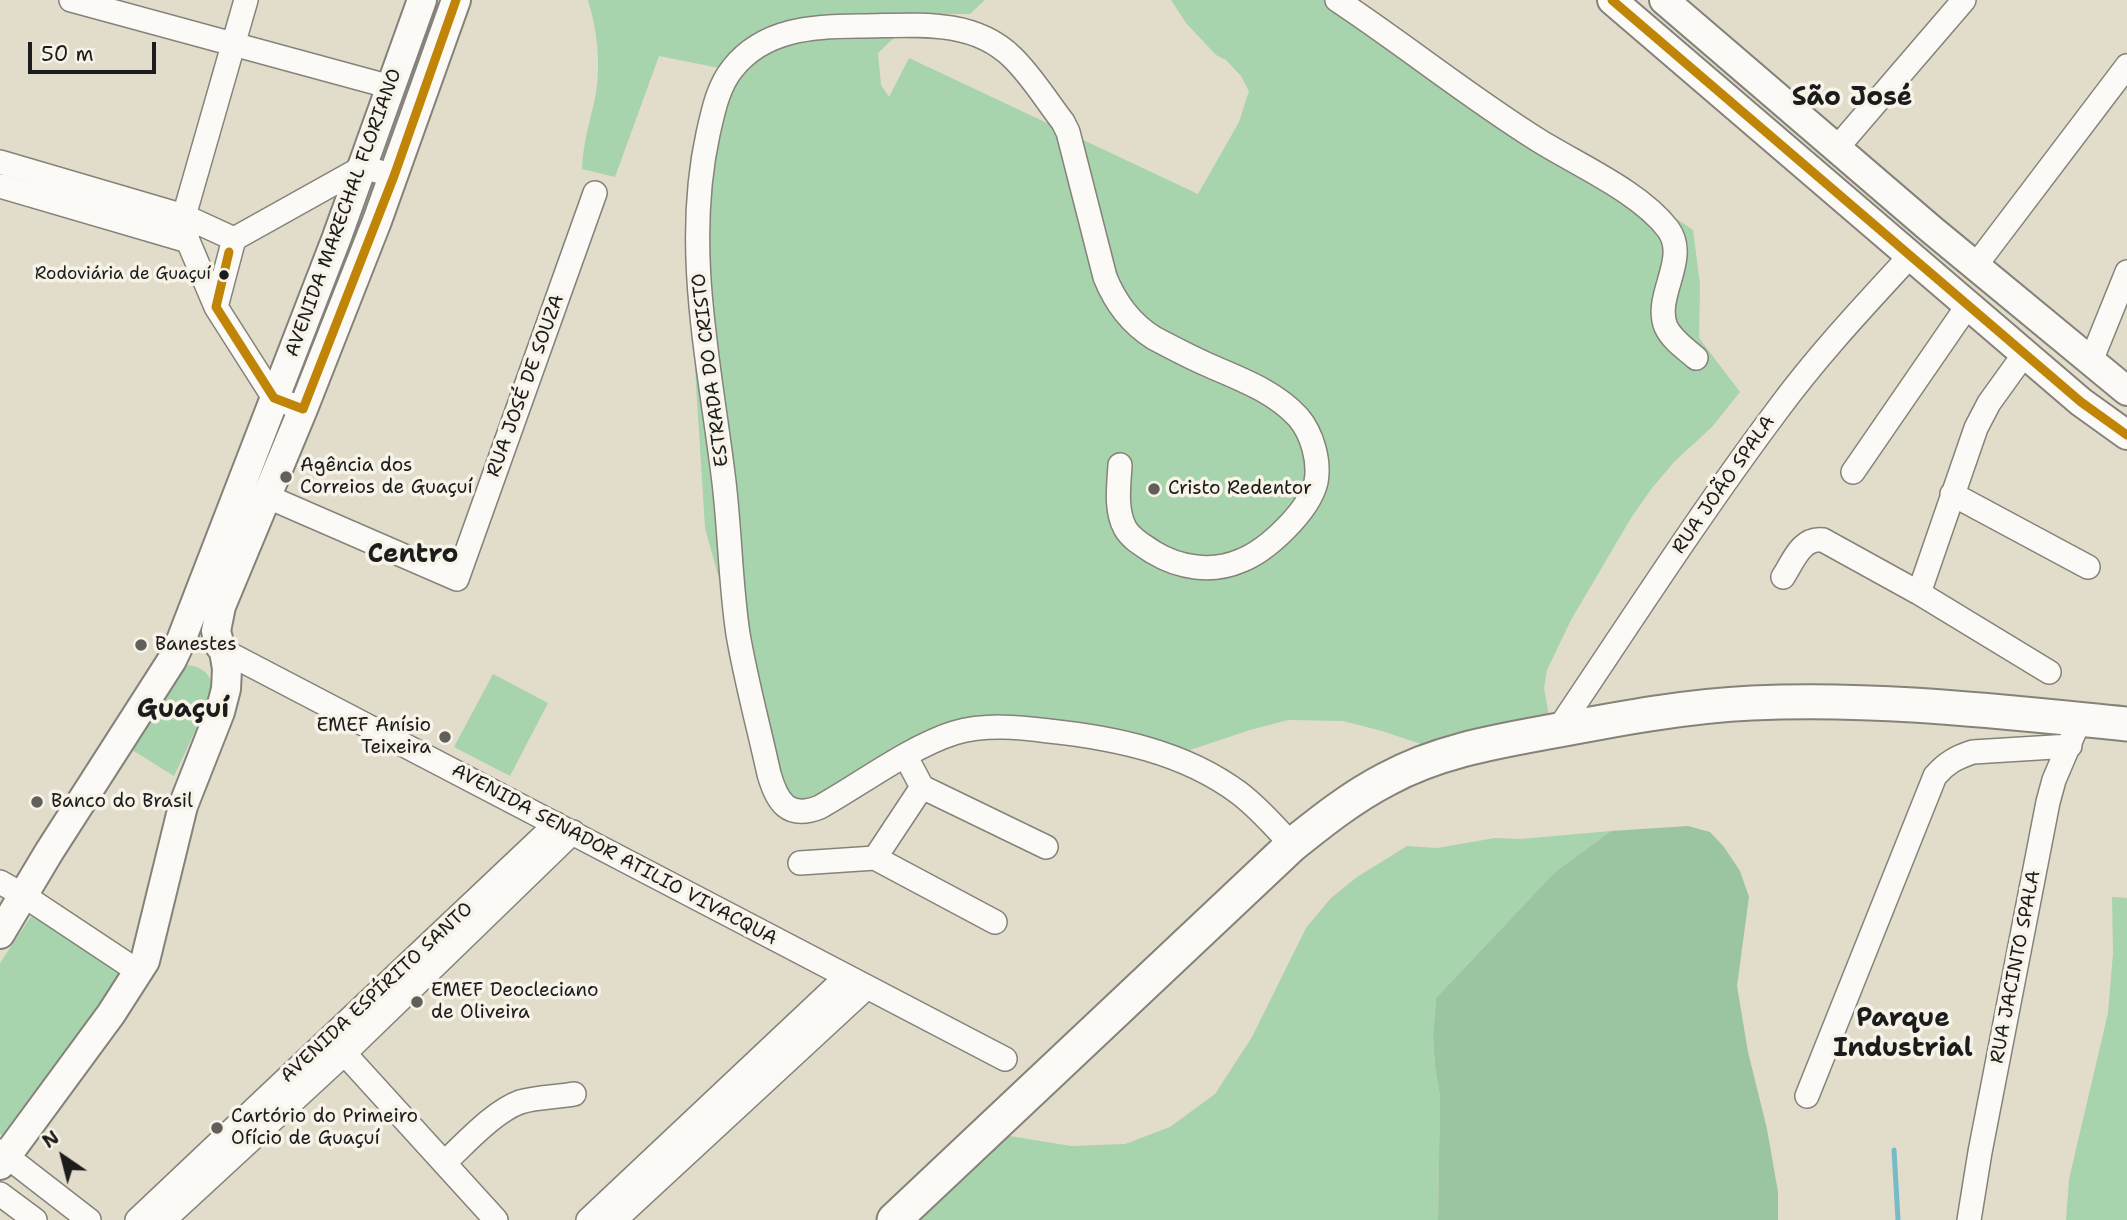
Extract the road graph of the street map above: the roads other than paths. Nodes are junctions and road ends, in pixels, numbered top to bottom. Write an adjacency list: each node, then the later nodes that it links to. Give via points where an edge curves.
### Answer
1 (71, 0): 9 (street)
2 (246, 0): 9 (street)
3 (422, 0): 11 (main road, AVENIDA MARECHAL FLORIANO)
4 (456, 0): 15 (main road, AVENIDA MARECHAL FLORIANO)
5 (1337, 0): 29 (street, via 1661,220 1675,244 1664,319 1672,336)
6 (1612, 0): 20 (main road)
7 (1664, 0): 12 (main road)
8 (1964, 0): 12 (street)
9 (232, 43): 11 (street); 19 (street)
10 (2127, 66): 24 (street)
11 (391, 87): 14 (main road, AVENIDA MARECHAL FLORIANO)
12 (1836, 149): 18 (main road)
13 (0, 162): 19 (street)
14 (363, 167): 15 (street); 21 (street); 32 (main road, AVENIDA MARECHAL FLORIANO)
15 (394, 176): 33 (main road, AVENIDA MARECHAL FLORIANO)
16 (0, 186): 22 (street)
17 (595, 193): 38 (street, RUA JOSÉ DE SOUZA, via 457,579)
18 (1902, 205): 20 (main road, via 1894,222); 24 (main road)
19 (184, 216): 21 (street); 22 (street)
20 (1878, 228): 23 (main road)
21 (234, 239): 27 (street)
22 (188, 241): 27 (street)
23 (1911, 255): 26 (main road); 46 (street, RUA JOÃO SPALA, via 1837,335 1777,410)
24 (1976, 265): 30 (main road)
25 (2127, 272): 30 (street)
26 (1969, 305): 28 (main road); 36 (street)
27 (216, 307): 32 (street)
28 (2025, 353): 34 (main road); 37 (street, via 1982,413)
29 (1696, 358)
30 (2091, 361): 31 (main road)
31 (2127, 391)
32 (274, 398): 33 (street); 43 (main road, AVENIDA MARECHAL FLORIANO)
33 (303, 409): 38 (main road, AVENIDA MARECHAL FLORIANO)
34 (2127, 435)
35 (1120, 465): 48 (street, ESTRADA DO CRISTO, via 1118,499 1125,528 1158,555 1193,568 1222,566 1259,551 1297,516 1317,471 1309,437 1299,419 1279,400 1154,338 1127,316 1112,296 1068,132 1000,47 946,26 835,26 782,34 747,54 722,86 712,114 698,193 697,247 738,634 764,749 774,792 782,804 807,813)
36 (1853, 472)
37 (1952, 494): 39 (street); 41 (street)
38 (266, 496): 42 (main road, AVENIDA MARECHAL FLORIANO, via 221,606 216,631)
39 (2088, 567)
40 (1783, 578): 41 (street, via 1806,542 1816,539)
41 (1919, 593): 44 (street)
42 (224, 651): 43 (main road); 50 (street, AVENIDA SENADOR ATILIO VIVACQUA); 57 (main road, AVENIDA MARECHAL FLORIANO, via 226,690 183,806)
43 (172, 660): 55 (main road, AVENIDA MARECHAL FLORIANO)
44 (2049, 672)
45 (2127, 724): 47 (highway)
46 (1557, 730): 47 (highway, via 1655,712 1752,702 1854,702 1960,708); 51 (highway, via 1481,744 1387,778)
47 (2075, 733): 62 (street, via 1973,752 1942,767); 74 (street, RUA JACINTO SPALA, via 2048,802)
48 (906, 757): 49 (street); 51 (street, ESTRADA DO CRISTO, via 978,727 1104,737 1146,748 1223,782 1253,804)
49 (922, 787): 52 (street); 53 (street)
50 (564, 828): 58 (street, AVENIDA SENADOR ATILIO VIVACQUA); 59 (street, AVENIDA ESPÍRITO SANTO)
51 (1292, 845): 73 (highway)
52 (1046, 847)
53 (875, 858): 54 (street); 56 (street)
54 (800, 863)
55 (8, 905): 57 (street)
56 (995, 922)
57 (139, 972): 63 (main road, AVENIDA MARECHAL FLORIANO)
58 (856, 982): 60 (street, AVENIDA SENADOR ATILIO VIVACQUA); 71 (street); 72 (street)
59 (338, 1046): 64 (street); 68 (street, AVENIDA ESPÍRITO SANTO); 69 (street, AVENIDA ESPÍRITO SANTO)
60 (1005, 1059)
61 (574, 1094): 64 (street, via 510,1107)
62 (1807, 1096)
63 (2, 1157): 67 (street)
64 (444, 1163): 70 (street)
65 (0, 1194): 66 (street)
66 (35, 1220)
67 (89, 1220)
68 (137, 1220)
69 (164, 1220)
70 (496, 1220)
71 (588, 1220)
72 (615, 1220)
73 (894, 1220)
74 (1969, 1220)

